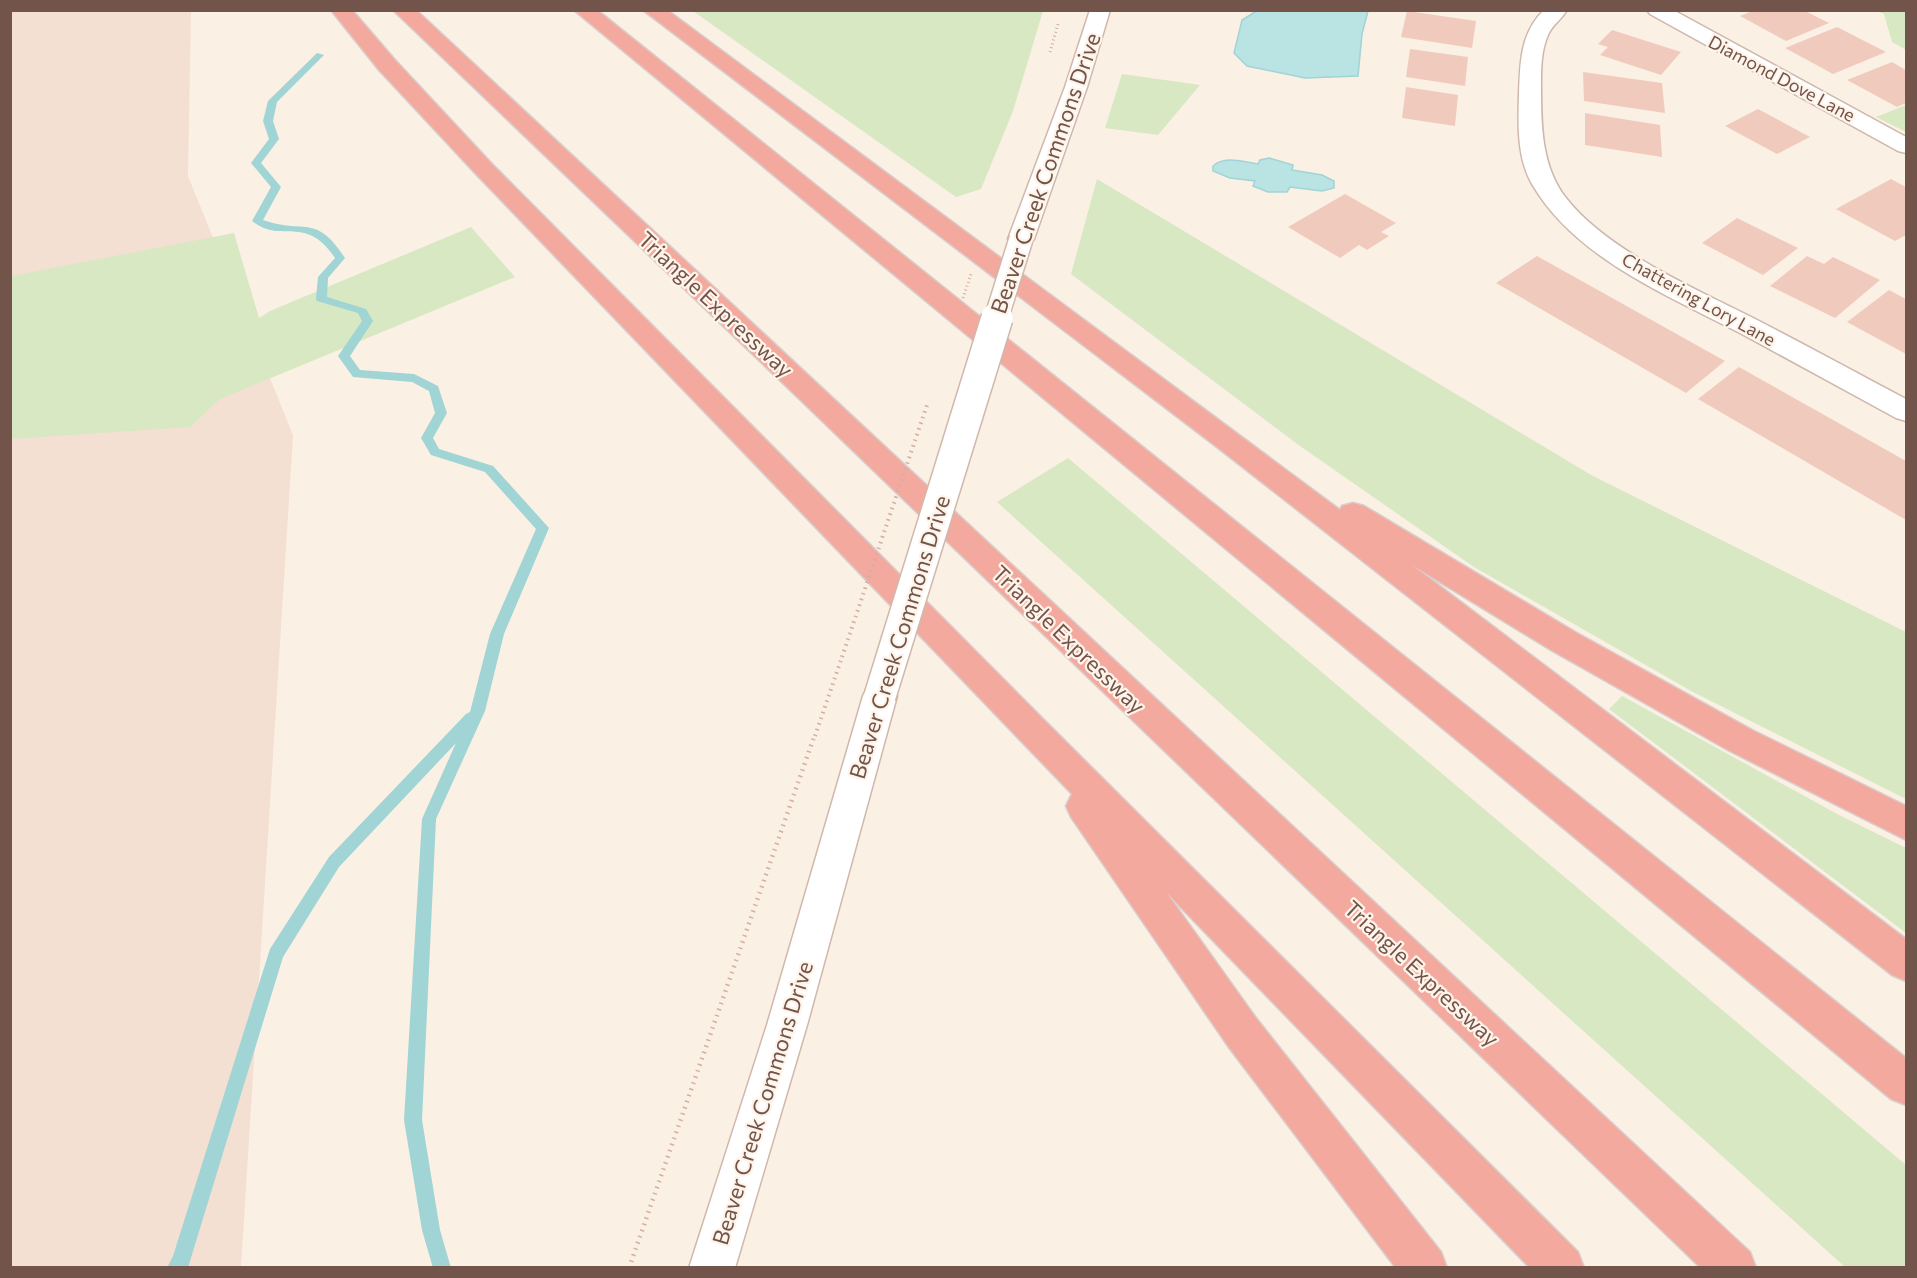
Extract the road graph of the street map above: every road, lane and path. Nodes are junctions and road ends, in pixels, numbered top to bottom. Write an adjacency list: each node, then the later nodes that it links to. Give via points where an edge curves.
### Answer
1 (341, 10): 14 (highway, via 484,170)
2 (403, 10): 22 (highway, Triangle Expressway)
3 (584, 10): 17 (highway)
4 (653, 10): 13 (highway)
5 (1100, 10): 19 (street, Beaver Creek Commons Drive, bridge, via 1021,239 880,696 787,1025)
6 (1557, 10): 12 (street, Chattering Lory Lane, via 1544,20 1532,46 1528,132 1543,183 1564,212 1638,268)
7 (1657, 10): 8 (street, Diamond Dove Lane)
8 (1906, 146)
9 (974, 263): 10 (path, bridge)
10 (959, 308)
11 (929, 398): 18 (path, bridge)
12 (1906, 411)
13 (1227, 440): 15 (highway, via 1573,646 1740,740); 16 (highway)
14 (1030, 728): 20 (highway, via 1242,1032); 21 (highway)
15 (1906, 824)
16 (1906, 962)
17 (1906, 1084)
18 (629, 1268)
19 (712, 1268)
20 (1425, 1268)
21 (1562, 1268)
22 (1734, 1268)

